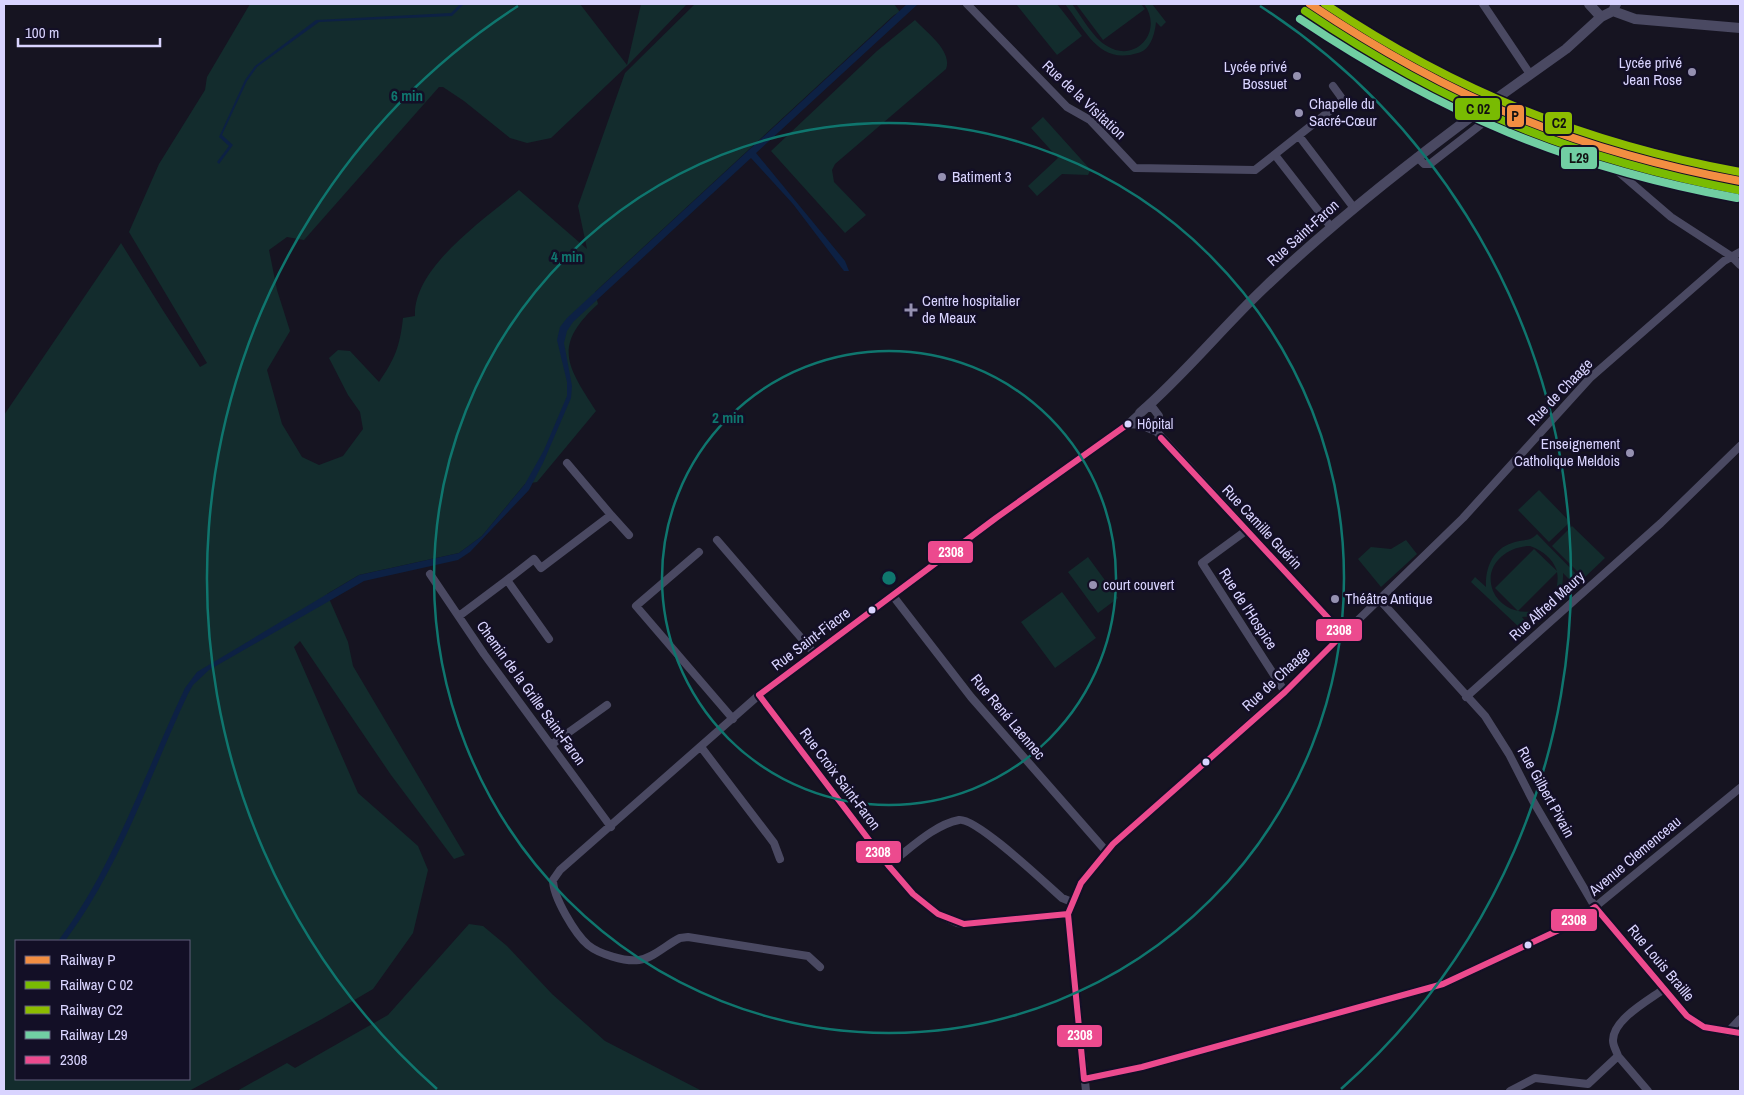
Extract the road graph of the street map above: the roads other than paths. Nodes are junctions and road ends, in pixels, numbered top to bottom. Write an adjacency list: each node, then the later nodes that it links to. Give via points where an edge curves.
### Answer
1 (967, 4): 12 (street, Rue de la Visitation, via 1067,107 1090,120 1135,168 1254,170)
2 (1483, 4): 7 (street)
3 (1589, 4): 5 (street)
4 (1614, 8): 5 (street); 6 (street, via 1635,19)
5 (1601, 17): 7 (street, via 1566,49)
6 (1740, 28)
7 (1530, 74): 9 (street)
8 (1334, 86): 11 (street, Rue de la Visitation, via 1341,102)
9 (1500, 96)
10 (1483, 108): 13 (street, Rue Saint-Faron)
11 (1299, 136): 12 (street, Rue de la Visitation); 14 (street)
12 (1275, 155): 15 (street)
13 (1417, 157): 14 (street, Rue Saint-Faron); 17 (street, via 1424,164 1430,164 1488,119 1499,120 1607,162 1671,217)
14 (1354, 208): 15 (street, Rue Saint-Faron)
15 (1331, 227): 19 (street, Rue Saint-Faron, via 1263,290)
16 (1740, 252): 17 (street, Rue de Chaage)
17 (1731, 256): 18 (street); 37 (street, Rue de Chaage, via 1590,378 1463,518)
18 (1740, 265)
19 (1158, 398): 20 (street, Rue Saint-Faron); 21 (street)
20 (1142, 410): 21 (street, via 1153,408); 23 (street, Rue Saint-Fiacre); 24 (street, via 1138,419)
21 (1157, 411): 22 (street)
22 (1159, 422): 25 (street); 26 (street)
23 (1128, 424): 24 (street); 36 (street, Rue Saint-Fiacre)
24 (1141, 425): 25 (street)
25 (1150, 428): 26 (street, Rue Camille Guérin)
26 (1162, 438): 30 (street, Rue Camille Guérin)
27 (1738, 452): 44 (street, Rue Alfred Maury)
28 (567, 463): 29 (street)
29 (611, 514): 31 (street); 35 (street, via 541,568 534,559)
30 (1246, 530): 39 (street, Rue Camille Guérin); 42 (street, Rue de l'Hospice, via 1202,563)
31 (629, 535)
32 (717, 540): 41 (street)
33 (699, 552): 46 (street, via 636,606)
34 (430, 574): 38 (street, Chemin de la Grille Saint-Faron)
35 (507, 580): 38 (street); 40 (street)
36 (893, 596): 41 (street, Rue Saint-Fiacre); 51 (street, Rue René Laennec, via 971,697)
37 (1379, 600): 39 (street, Rue de Chaage); 44 (street)
38 (459, 616): 47 (street, Chemin de la Grille Saint-Faron)
39 (1343, 634): 42 (street, Rue de Chaage)
40 (549, 639)
41 (815, 654): 43 (street, Rue Saint-Fiacre)
42 (1284, 692): 51 (street, Rue de Chaage)
43 (759, 695): 46 (street, Rue Saint-Fiacre); 53 (street, Rue Croix Saint-Faron)
44 (1466, 697): 55 (street, Rue Gilbert Pivain, via 1496,731)
45 (607, 705): 47 (street)
46 (733, 719): 48 (street, Rue Saint-Fiacre)
47 (551, 745): 50 (street, Chemin de la Grille Saint-Faron)
48 (701, 747): 50 (street, Rue Saint-Fiacre); 52 (street, via 774,843)
49 (1740, 788): 55 (street, Avenue Clemenceau)
50 (611, 827): 57 (street, Rue Saint-Fiacre, via 560,870 553,880 555,892 575,930 588,945 628,960 638,960 680,938 688,938 808,956)
51 (1106, 851): 54 (street, Rue de Chaage, via 1081,883)
52 (780, 859)
53 (888, 866): 54 (street, via 945,824 962,819 980,827 1062,898); 56 (street, Rue Croix Saint-Faron, via 913,894 938,914 957,923)
54 (1072, 902): 56 (street, Rue de Chaage)
55 (1595, 907): 58 (street, Rue Louis Braille); 63 (street, Avenue Clemenceau, via 1559,930 1443,984 1142,1068)
56 (1068, 914): 63 (street, Rue de Chaage)
57 (820, 967)
58 (1664, 989): 60 (street, Rue Louis Braille, via 1694,1022); 62 (street, via 1622,1019 1613,1041)
59 (1740, 1019): 60 (street)
60 (1728, 1032): 61 (street, Rue Louis Braille)
61 (1740, 1033)
62 (1618, 1056): 65 (street, via 1588,1084 1535,1078); 66 (street)
63 (1084, 1079): 64 (street, Rue de Chaage)
64 (1086, 1091)
65 (1510, 1091)
66 (1648, 1091)

